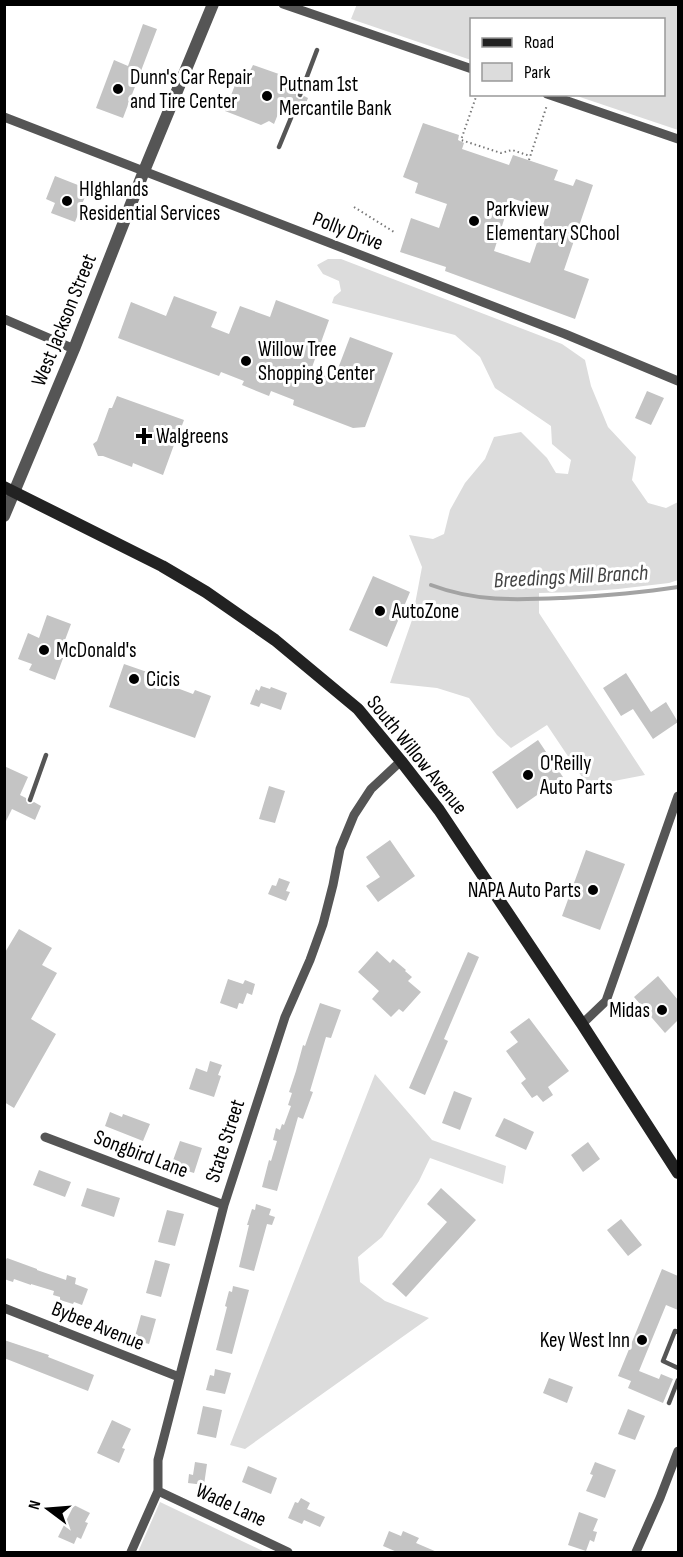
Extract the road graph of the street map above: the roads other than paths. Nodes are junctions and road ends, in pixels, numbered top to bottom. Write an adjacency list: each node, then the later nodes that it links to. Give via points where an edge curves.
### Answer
1 (213, 4): 11 (street, West Jackson Street)
2 (286, 5): 4 (street)
3 (317, 50): 5 (lane)
4 (470, 69)
5 (300, 95)
6 (547, 100): 9 (street)
7 (293, 113): 10 (lane)
8 (4, 117): 11 (street, Polly Drive)
9 (678, 139)
10 (279, 147)
11 (144, 171): 13 (street, West Jackson Street); 14 (street, Polly Drive)
12 (4, 319): 13 (street)
13 (74, 349): 15 (street, West Jackson Street)
14 (678, 381)
15 (9, 489): 16 (street, West Jackson Street); 18 (main road, South Willow Avenue, via 162,566 225,605 275,640 358,709)
16 (4, 516)
17 (46, 755): 20 (lane)
18 (401, 761): 21 (main road, South Willow Avenue, via 439,810); 24 (street, State Street, via 371,789 354,815 340,849 322,924 285,1017)
19 (678, 796): 21 (street, via 606,1001)
20 (30, 800)
21 (582, 1024): 23 (main road, South Willow Avenue)
22 (45, 1137): 24 (street, Songbird Lane)
23 (678, 1173)
24 (224, 1205): 28 (street, State Street)
25 (4, 1308): 28 (street, Bybee Avenue)
26 (678, 1332): 27 (lane, via 675,1331 663,1361)
27 (678, 1368)
28 (179, 1377): 32 (street, State Street, via 158,1460)
29 (678, 1380): 30 (lane)
30 (669, 1403)
31 (678, 1451): 35 (street)
32 (158, 1491): 33 (street, State Street); 34 (street, Wade Lane)
33 (131, 1552)
34 (288, 1552)
35 (636, 1552)

